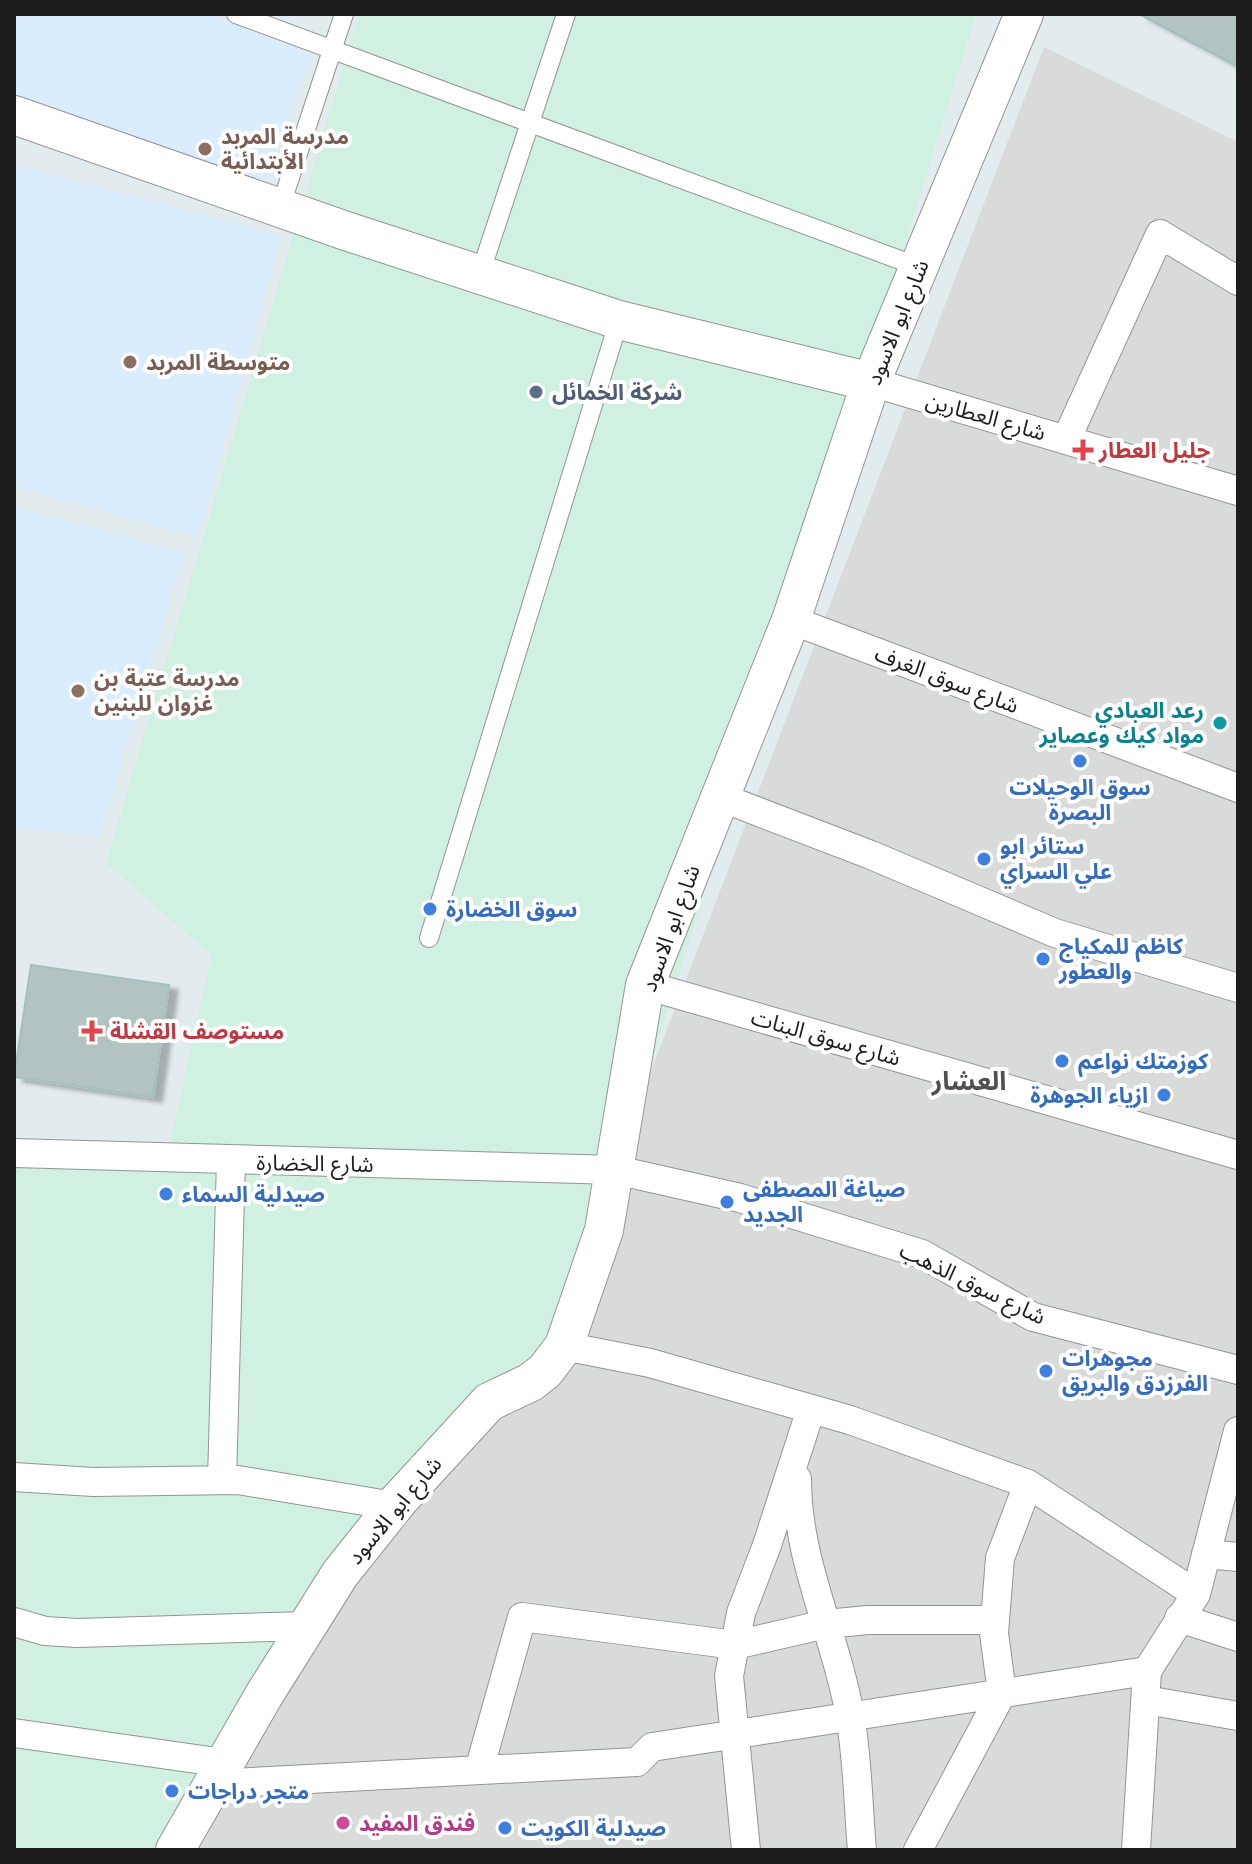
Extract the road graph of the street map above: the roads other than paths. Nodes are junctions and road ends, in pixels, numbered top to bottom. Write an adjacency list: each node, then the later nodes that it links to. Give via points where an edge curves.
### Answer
1 (236, 14): 5 (lane)
2 (344, 14): 5 (lane)
3 (566, 14): 7 (lane)
4 (1024, 14): 9 (street, شارع ابو الاسود)
5 (331, 50): 7 (lane); 8 (lane)
6 (14, 115): 8 (street)
7 (530, 125): 9 (lane); 10 (lane)
8 (280, 208): 10 (street)
9 (919, 267): 13 (street, شارع ابو الاسود)
10 (480, 274): 12 (street)
11 (1238, 281): 14 (street, via 1160,234)
12 (619, 320): 13 (street); 19 (lane)
13 (871, 382): 14 (street, شارع العطارين); 16 (street, شارع ابو الاسود)
14 (1066, 440): 15 (street, شارع العطارين)
15 (1238, 491)
16 (791, 620): 17 (street, شارع سوق الغرف); 18 (street, شارع ابو الاسود)
17 (1238, 788)
18 (720, 797): 20 (street, شارع ابو الاسود); 21 (street, via 1055,933)
19 (429, 938)
20 (645, 985): 23 (street, شارع سوق البنات); 25 (street, شارع ابو الاسود)
21 (1238, 988)
22 (14, 1153): 24 (street, شارع الخضارة)
23 (1238, 1155)
24 (231, 1161): 25 (street, شارع الخضارة); 32 (street)
25 (616, 1170): 26 (street, شارع ابو الاسود, via 596,1255); 27 (street, شارع سوق الذهب, via 740,1198 922,1254 1033,1317)
26 (564, 1346): 28 (street, via 650,1363); 34 (street, شارع ابو الاسود, via 531,1382 489,1402)
27 (1238, 1370)
28 (811, 1409): 30 (street); 33 (street)
29 (1238, 1431): 35 (street)
30 (797, 1454): 41 (street, via 797,1515); 44 (street, via 741,1613)
31 (14, 1477): 32 (street)
32 (222, 1480): 34 (street)
33 (1028, 1484): 37 (street); 39 (street, via 1000,1558)
34 (394, 1506): 42 (street, شارع ابو الاسود)
35 (1206, 1554): 36 (street); 37 (street)
36 (1238, 1557)
37 (1196, 1594): 38 (street)
38 (1179, 1618): 43 (street); 45 (street)
39 (995, 1620): 41 (street); 46 (street)
40 (14, 1622): 42 (street, via 77,1633)
41 (826, 1624): 44 (street); 49 (street)
42 (307, 1626): 53 (street, شارع ابو الاسود)
43 (1238, 1637)
44 (735, 1645): 51 (street, via 729,1676); 52 (street, via 522,1617)
45 (1147, 1671): 46 (street); 47 (street)
46 (1002, 1693): 49 (street); 57 (street)
47 (1146, 1700): 48 (street); 58 (street)
48 (1238, 1716)
49 (850, 1717): 51 (street); 56 (street)
50 (14, 1733): 53 (street)
51 (734, 1735): 52 (street, via 652,1747 637,1762); 55 (street)
52 (479, 1770): 53 (street)
53 (218, 1774): 54 (street, شارع ابو الاسود)
54 (175, 1850)
55 (746, 1850)
56 (862, 1850)
57 (918, 1850)
58 (1136, 1850)

